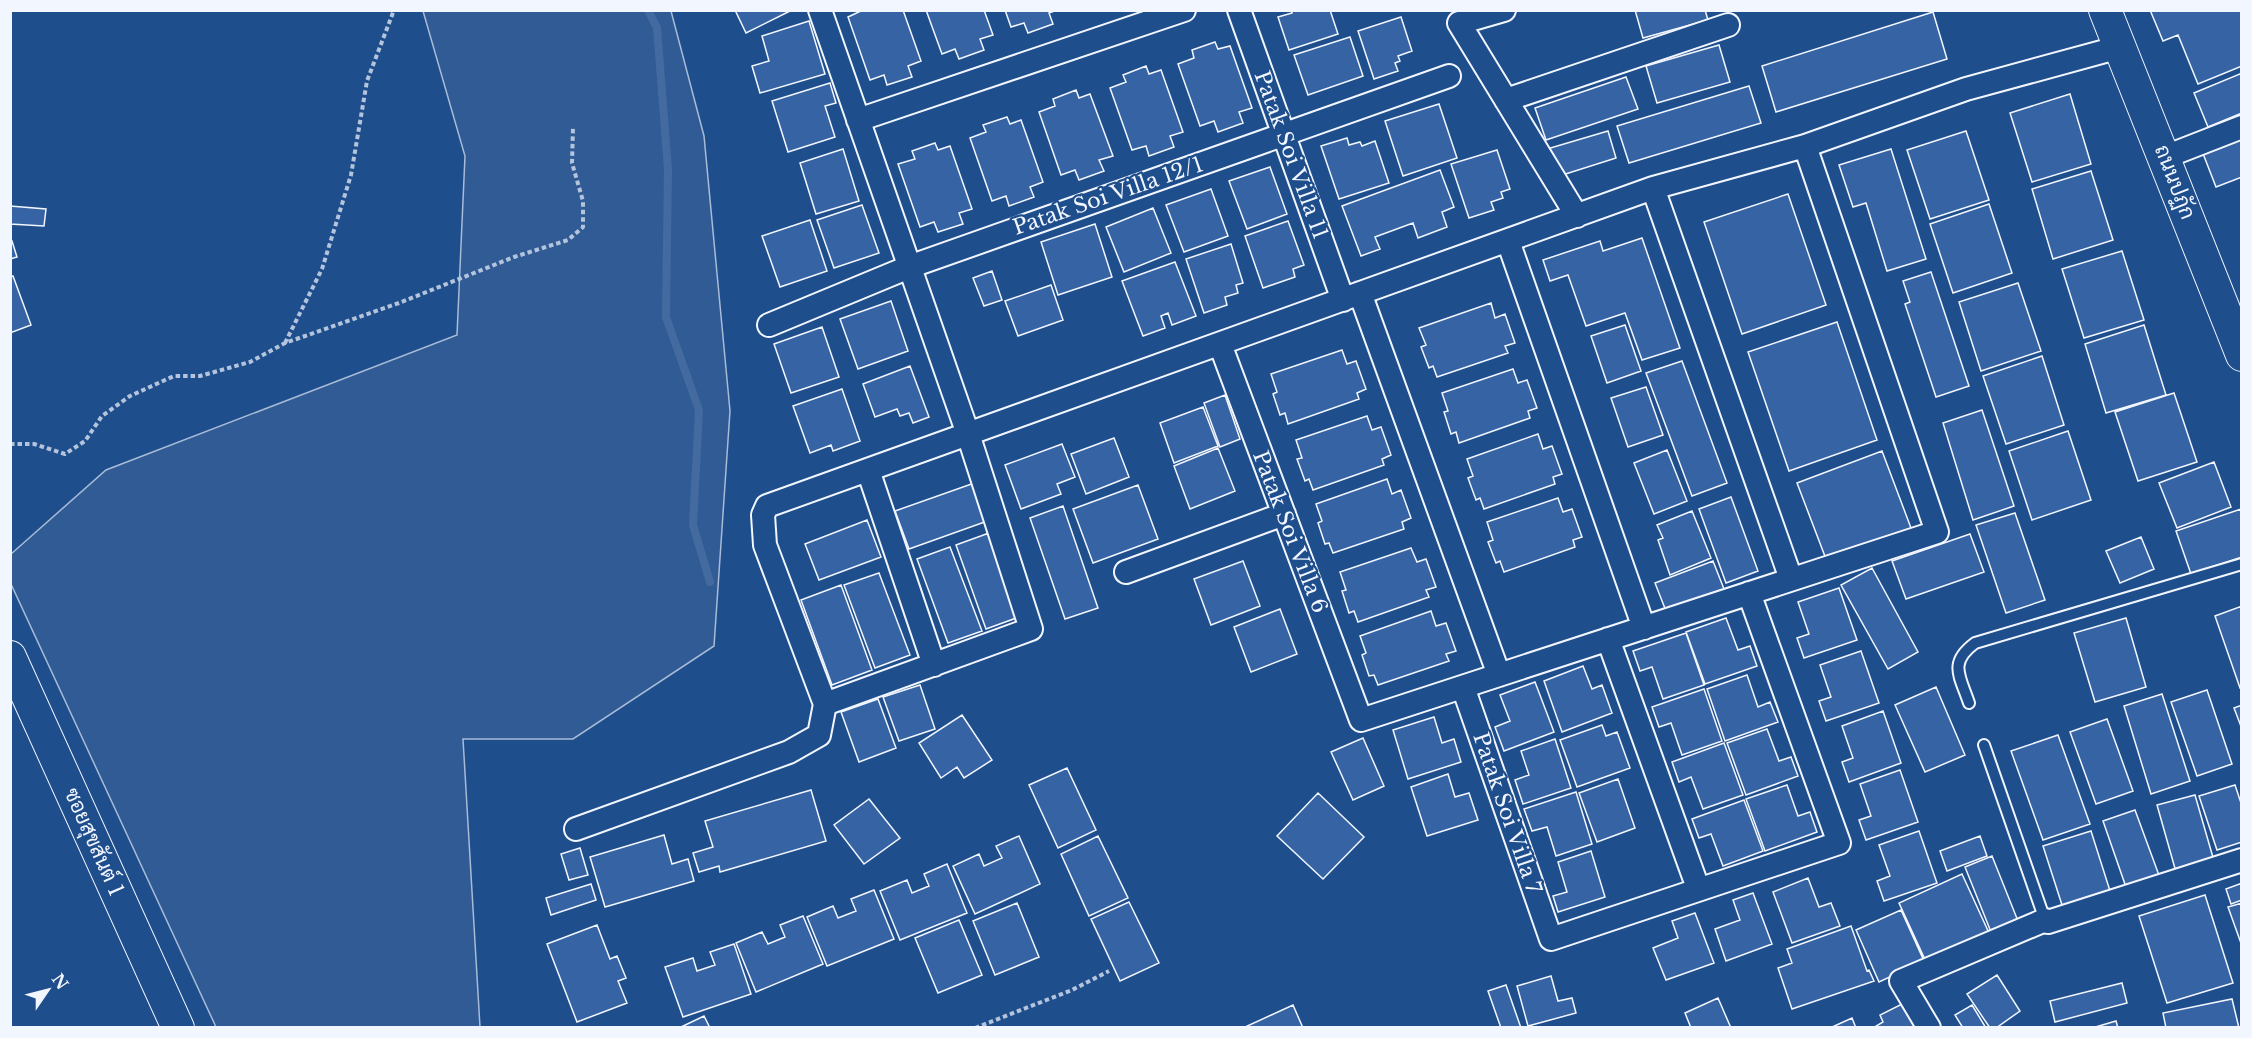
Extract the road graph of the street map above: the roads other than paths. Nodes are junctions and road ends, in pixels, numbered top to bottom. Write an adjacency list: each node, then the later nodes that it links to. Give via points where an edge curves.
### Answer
1 (820, 10): 10 (street)
2 (1184, 10): 10 (street)
3 (1239, 10): 12 (street, Patak Soi Villa 11)
4 (1504, 10): 9 (street, via 1459,23)
5 (2105, 10): 7 (street, ถนนปฏัก)
6 (1728, 24): 9 (street)
7 (2120, 47): 13 (street, via 1966,89); 14 (street, ถนนปฏัก)
8 (1449, 75): 12 (street, Patak Soi Villa 12/1)
9 (1506, 100): 16 (street)
10 (858, 120): 18 (street)
11 (2241, 127): 14 (street)
12 (1283, 134): 18 (street, Patak Soi Villa 12/1); 19 (street, Patak Soi Villa 11)
13 (1805, 146): 15 (street); 28 (street, via 1937,532)
14 (2165, 157): 22 (street, ถนนปฏัก)
15 (1653, 188): 16 (street); 28 (street)
16 (1577, 216): 17 (street)
17 (1508, 241): 19 (street); 30 (street)
18 (909, 267): 20 (street, Patak Soi Villa 12/1); 23 (street)
19 (1352, 296): 21 (street); 34 (street, Patak Soi Villa 11)
20 (769, 325)
21 (1220, 344): 23 (street); 25 (street, Patak Soi Villa 6)
22 (2241, 355)
23 (968, 434): 24 (street); 33 (street, via 1031,629)
24 (868, 470): 33 (street); 37 (street, via 766,506 763,515 765,545)
25 (1284, 514): 27 (street); 35 (street, Patak Soi Villa 6, via 1361,720)
26 (2241, 564): 36 (lane, via 1975,644 1962,653 1957,666)
27 (1126, 572)
28 (1791, 579): 29 (street)
29 (1749, 593): 30 (street); 41 (street, via 1839,843)
30 (1644, 628): 31 (street)
31 (1608, 639): 34 (street); 41 (street)
32 (10, 657): 43 (street, ซอยสุขสันต์ 1)
33 (934, 665): 37 (street)
34 (1499, 675): 35 (street)
35 (1463, 687): 41 (street, Patak Soi Villa 7, via 1551,939)
36 (1969, 703)
37 (825, 704): 39 (street, via 819,735 789,752)
38 (1984, 745): 42 (lane)
39 (576, 829)
40 (2241, 860): 42 (street, via 2049,922)
41 (1698, 888)
42 (2045, 920): 44 (street, via 1901,981)
43 (178, 1028)
44 (1929, 1028)

